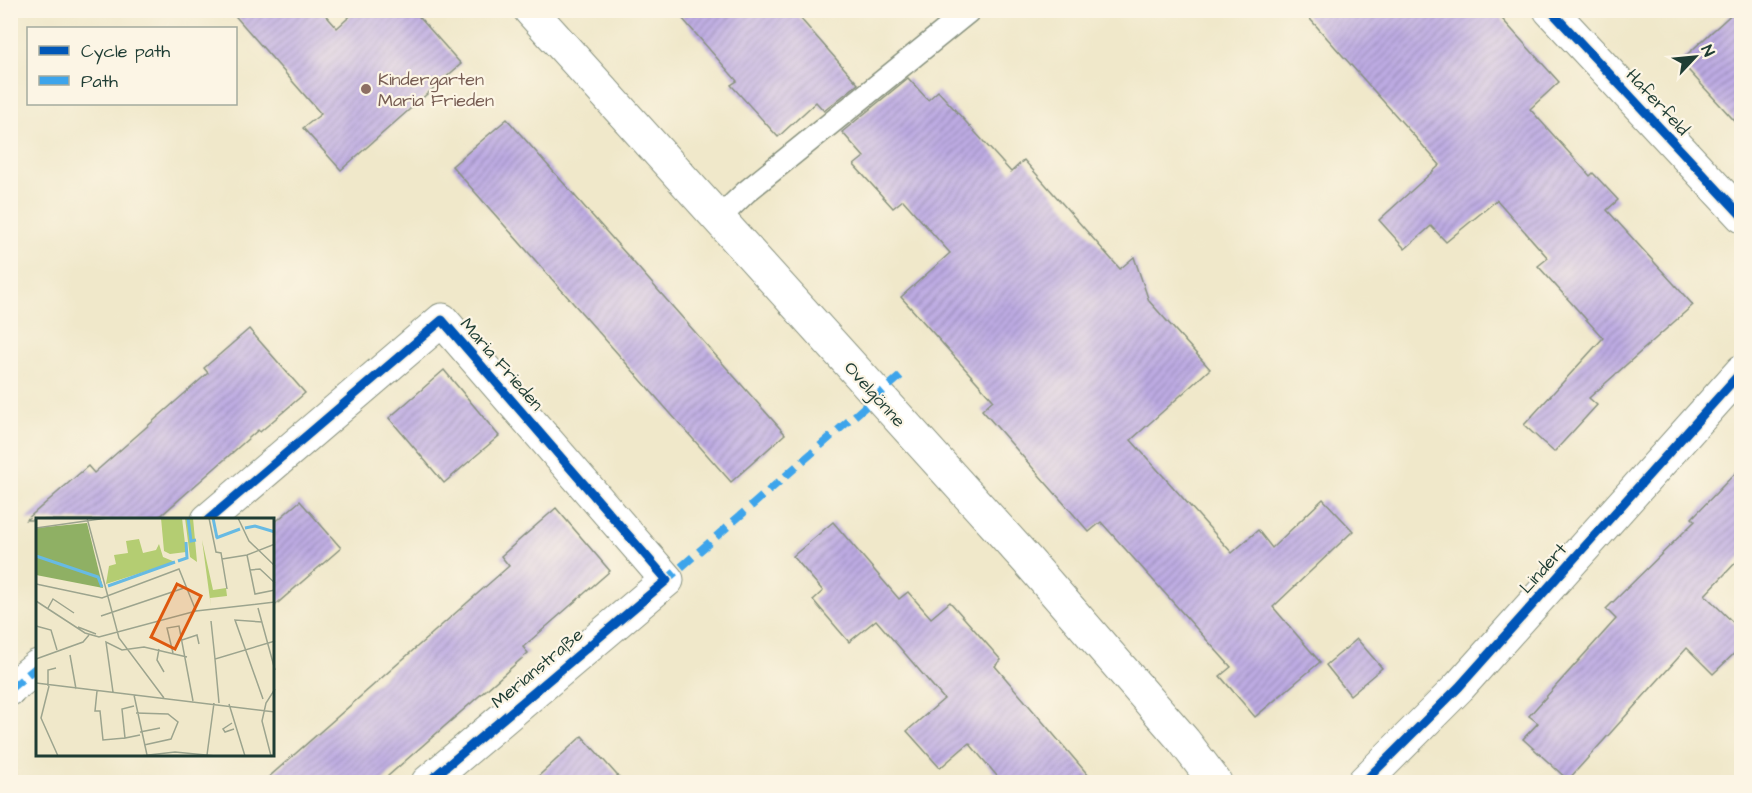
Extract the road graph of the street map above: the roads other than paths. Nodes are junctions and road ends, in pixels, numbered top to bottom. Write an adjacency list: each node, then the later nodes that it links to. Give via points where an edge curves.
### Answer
1 (530, 10): 5 (street, Ovelgönne)
2 (1550, 10): 4 (street, Haferfeld)
3 (968, 12): 5 (lane)
4 (1742, 216)
5 (718, 219): 12 (street, Ovelgönne, via 1027,560 1184,741)
6 (1742, 370): 13 (street, Lindert, via 1459,687)
7 (210, 518): 8 (street, Maria Frieden, via 442,320)
8 (667, 580): 11 (street, Merianstraße)
9 (36, 668): 10 (street)
10 (10, 689)
11 (428, 783)
12 (1215, 783)
13 (1364, 783)

